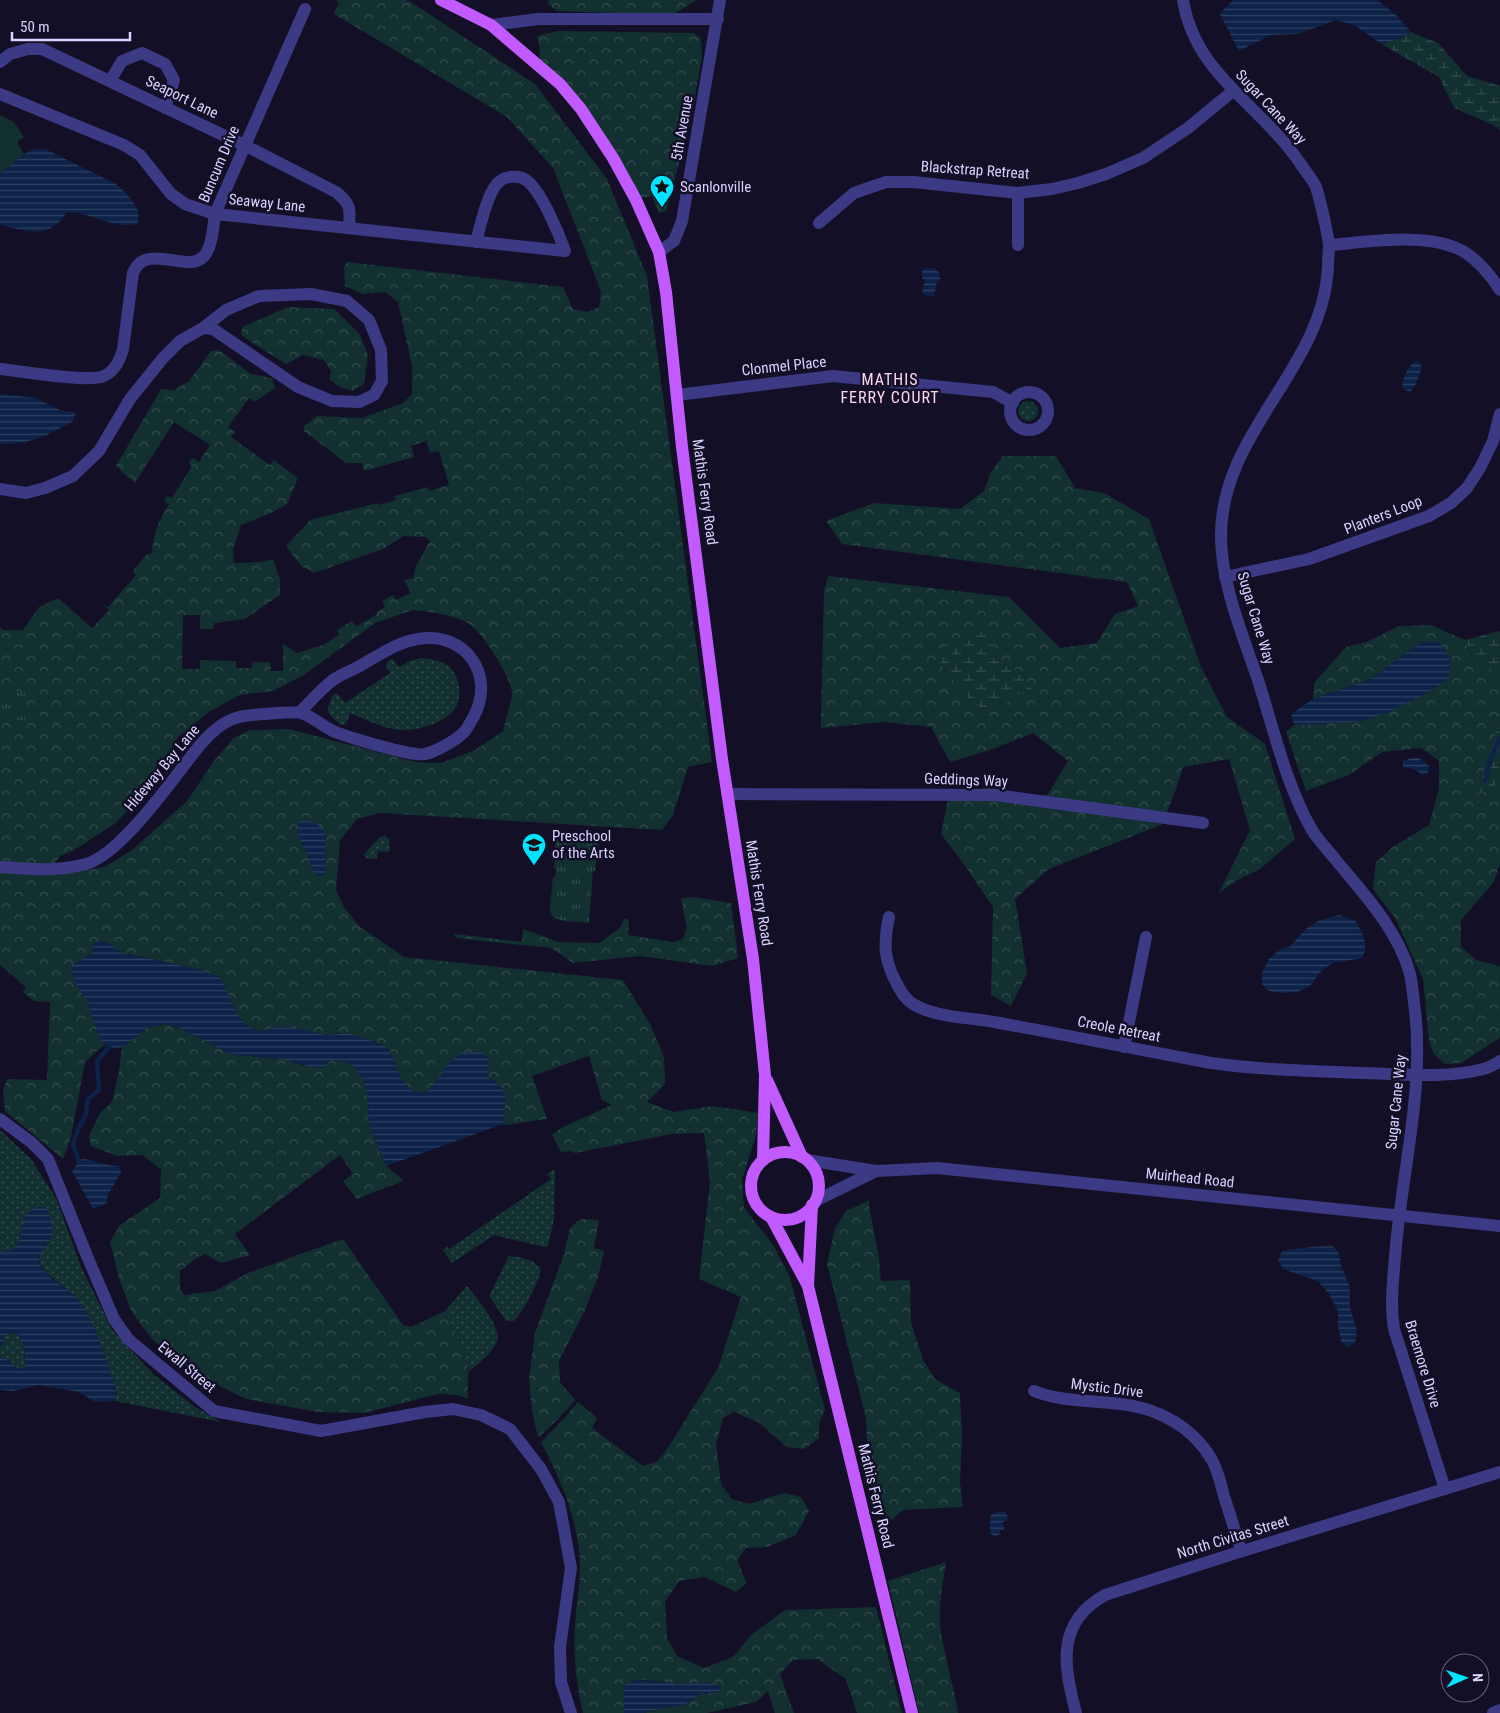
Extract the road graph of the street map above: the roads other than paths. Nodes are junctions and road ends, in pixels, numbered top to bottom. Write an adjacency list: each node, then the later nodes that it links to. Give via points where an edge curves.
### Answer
1 (441, 0): 6 (main road, Mathis Ferry Road)
2 (720, 0): 5 (street, 5th Avenue)
3 (1183, 0): 9 (street, Sugar Cane Way, via 1186,20 1199,48)
4 (305, 9): 12 (street, Buncum Drive)
5 (718, 19): 6 (street, via 538,19); 20 (street, 5th Avenue, via 682,221 674,241)
6 (491, 25): 20 (main road, Mathis Ferry Road, via 560,84 581,109 636,200)
7 (0, 62): 8 (street, Seaport Lane, via 10,54 42,49)
8 (110, 81): 11 (street, Seaport Lane); 11 (street, via 122,61 142,53 165,64 174,80)
9 (1232, 91): 13 (street, Blackstrap Retreat, via 1188,128 1142,158 1078,183); 19 (street, Sugar Cane Way, via 1288,146 1315,186)
10 (0, 94): 14 (street, Seaway Lane, via 124,144 140,155 171,194 184,204)
11 (165, 108): 12 (street, Seaport Lane)
12 (244, 145): 14 (street, Buncum Drive); 16 (street, Seaport Lane, via 336,192 347,201 350,209)
13 (1018, 192): 15 (street, Blackstrap Retreat, via 886,182 854,193); 18 (street)
14 (214, 214): 16 (street, Seaway Lane); 23 (street, Buncum Drive, via 208,250 198,261 151,259 135,268 120,359 109,373 93,379)
15 (819, 223)
16 (349, 228): 17 (street, Seaway Lane)
17 (476, 242): 17 (street, Seaway Lane, via 486,243 565,251 556,227 536,192 525,179 511,177 499,181 491,193)
18 (1018, 245)
19 (1329, 245): 21 (street, via 1418,239 1446,245 1465,252 1485,268); 28 (street, Sugar Cane Way, via 1328,286 1320,313 1304,350 1252,431 1224,500 1221,539)
20 (659, 252): 24 (main road, Mathis Ferry Road)
21 (1500, 290)
22 (203, 328): 22 (street, via 213,329 298,387 332,401 359,402 374,395 382,381 381,350 368,320 347,301 311,294 259,296 226,310); 27 (street, via 180,341 163,358 130,399 99,451 73,476 26,493)
23 (0, 369)
24 (677, 395): 25 (street, Clonmel Place, via 833,376 994,392); 30 (main road, Mathis Ferry Road)
25 (1012, 403)
26 (1500, 414): 28 (street, Planters Loop, via 1493,441 1467,488 1451,503 1429,516 1309,559)
27 (0, 489)
28 (1224, 577): 37 (street, Sugar Cane Way, via 1291,784 1313,832 1390,930 1410,974 1417,1025)
29 (300, 712): 29 (street, via 334,731 378,746 424,755 464,732 476,711 482,687 479,670 470,655 457,646 428,637 414,639 332,681); 32 (street, Hideway Bay Lane, via 238,717 220,727 202,741 153,807 109,851 88,864 45,871)
30 (727, 794): 31 (street, Geddings Way, via 994,795); 38 (main road, Mathis Ferry Road, via 753,960)
31 (1203, 823)
32 (0, 867)
33 (889, 917): 35 (street, Creole Retreat, via 886,958 898,986 913,1004 936,1013)
34 (1146, 937): 35 (street)
35 (1124, 1047): 37 (street, Creole Retreat, via 1243,1067)
36 (1500, 1061): 37 (street, Creole Retreat, via 1484,1069 1460,1073)
37 (1417, 1074): 44 (street, Sugar Cane Way)
38 (765, 1075): 40 (main road, Mathis Ferry Road); 41 (main road, Mathis Ferry Road)
39 (0, 1119): 53 (street, Ewall Street, via 48,1159 114,1319 128,1338 214,1411 321,1432 452,1409 481,1415 510,1429 541,1469 558,1502 572,1568 560,1647 561,1682)
40 (805, 1159): 41 (main road, via 782,1152); 42 (street, Muirhead Road); 43 (main road, via 817,1175 818,1193)
41 (763, 1160): 45 (main road, via 753,1174 751,1191 758,1206)
42 (876, 1171): 43 (street, Muirhead Road); 44 (street, Muirhead Road, via 937,1168)
43 (814, 1204): 45 (main road, via 789,1220); 47 (main road, Mathis Ferry Road)
44 (1399, 1216): 46 (street, Muirhead Road); 50 (street, Braemore Drive, via 1391,1314)
45 (771, 1217): 47 (main road, Mathis Ferry Road)
46 (1500, 1226)
47 (808, 1286): 54 (main road, Mathis Ferry Road)
48 (1034, 1390): 51 (street, Mystic Drive, via 1060,1398 1140,1407 1164,1415 1180,1426 1194,1437 1212,1461)
49 (1500, 1472): 50 (street, North Civitas Street)
50 (1445, 1490): 51 (street, North Civitas Street)
51 (1241, 1551): 55 (street, North Civitas Street, via 1105,1595 1087,1607 1073,1626 1067,1648 1068,1680)
52 (1500, 1710): 56 (street)
53 (571, 1713)
54 (912, 1713)
55 (1076, 1713)
56 (1493, 1713)

